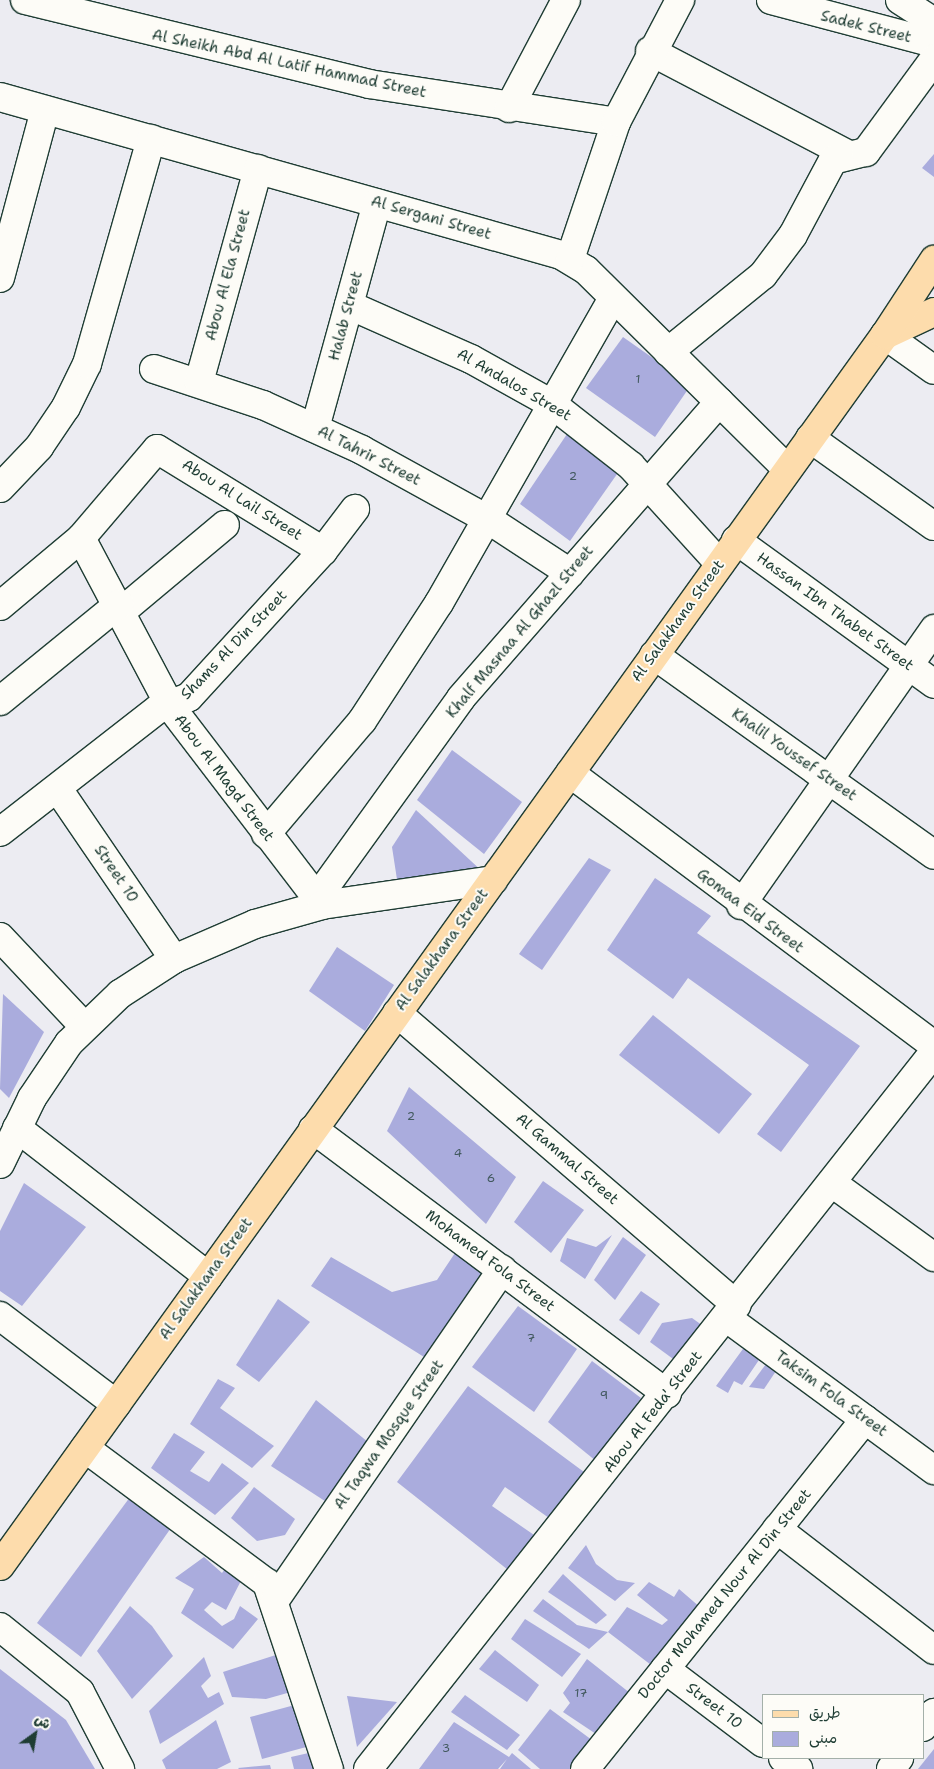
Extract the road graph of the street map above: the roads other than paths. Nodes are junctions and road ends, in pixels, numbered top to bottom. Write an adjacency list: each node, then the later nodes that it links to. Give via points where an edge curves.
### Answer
1 (25, 0): 11 (street, Al Sheikh Abd Al Latif Hammad Street, via 369,84)
2 (566, 0): 11 (street)
3 (680, 0): 8 (street)
4 (771, 0): 7 (street, Sadek Street)
5 (900, 0): 6 (street)
6 (934, 22)
7 (934, 43)
8 (650, 51): 13 (street); 15 (street)
9 (934, 59): 15 (street, via 866,152 859,157)
10 (0, 97): 12 (street, Al Sergani Street)
11 (508, 108): 13 (street, Al Sheikh Abd Al Latif Hammad Street)
12 (45, 110): 14 (street, Al Sergani Street); 20 (street)
13 (616, 122): 18 (street)
14 (151, 139): 16 (street, Al Sergani Street); 35 (street, via 87,364 66,408 39,447)
15 (847, 154): 25 (street, via 833,160 793,235 762,275)
16 (258, 169): 17 (street, Al Sergani Street); 28 (street, Abou Al Ela Street)
17 (377, 203): 18 (street, Al Sergani Street); 22 (street, Halab Street)
18 (570, 259): 21 (street, Al Sergani Street)
19 (934, 260): 24 (main road, Al Salakhana Street)
20 (0, 278)
21 (613, 298): 25 (street, Al Sergani Street); 30 (street)
22 (349, 305): 30 (street, Al Andalos Street, via 462,355); 31 (street, Halab Street)
23 (934, 312): 24 (main road)
24 (885, 335): 27 (street); 32 (main road, Al Salakhana Street)
25 (668, 352): 29 (street, Al Sergani Street)
26 (154, 369): 28 (street, Al Tahrir Street)
27 (934, 370)
28 (199, 382): 31 (street, Al Tahrir Street)
29 (719, 402): 33 (street, Al Sergani Street); 34 (street, Khalf Masnaa Al Ghazl Street)
30 (552, 404): 34 (street, Al Andalos Street, via 606,444); 37 (street)
31 (314, 428): 37 (street, Al Tahrir Street)
32 (810, 438): 33 (main road, Al Salakhana Street); 39 (street)
33 (787, 469): 41 (main road, Al Salakhana Street)
34 (648, 483): 43 (street, Al Andalos Street); 44 (street, Khalf Masnaa Al Ghazl Street)
35 (0, 488)
36 (355, 509): 42 (street, Shams Al Din Street)
37 (489, 520): 44 (street, Al Tahrir Street); 57 (street, via 362,721)
38 (225, 525): 46 (street)
39 (934, 526)
40 (82, 538): 42 (street, Abou Al Lail Street, via 160,449); 45 (street); 46 (street, Abou Al Magd Street)
41 (736, 540): 43 (main road, Al Salakhana Street); 49 (street, Hassan Ibn Thabet Street)
42 (323, 551): 52 (street, Shams Al Din Street, via 188,697)
43 (720, 564): 48 (main road, Al Salakhana Street)
44 (570, 573): 60 (street, Khalf Masnaa Al Ghazl Street, via 461,698)
45 (0, 606)
46 (120, 607): 51 (street); 52 (street, Abou Al Magd Street)
47 (934, 629): 49 (street)
48 (654, 655): 53 (main road, Al Salakhana Street); 54 (street, Khalil Youssef Street)
49 (908, 666): 50 (street, Hassan Ibn Thabet Street); 54 (street)
50 (934, 684)
51 (0, 701)
52 (170, 706): 55 (street, Shams Al Din Street, via 158,709); 57 (street, Abou Al Magd Street)
53 (570, 772): 59 (main road, Al Salakhana Street); 61 (street, Gomaa Eid Street)
54 (828, 780): 58 (street, Khalil Youssef Street); 61 (street)
55 (58, 789): 56 (street, Shams Al Din Street); 63 (street, Street 10)
56 (0, 832)
57 (266, 834): 60 (street, Abou Al Magd Street)
58 (934, 855)
59 (493, 880): 60 (street); 64 (main road, Al Salakhana Street)
60 (319, 901): 63 (street)
61 (741, 905): 66 (street, Gomaa Eid Street)
62 (0, 936): 65 (street)
63 (174, 959): 65 (street, via 120,994)
64 (397, 1013): 68 (main road, Al Salakhana Street); 74 (street, Al Gammal Street)
65 (84, 1026): 69 (street, via 49,1070)
66 (934, 1046)
67 (934, 1052): 70 (street, Abou Al Feda' Street)
68 (313, 1130): 72 (street, Mohamed Fola Street); 73 (main road, Al Salakhana Street)
69 (6, 1147): 73 (street)
70 (832, 1183): 71 (street); 74 (street, Abou Al Feda' Street)
71 (934, 1257)
72 (502, 1270): 76 (street, Mohamed Fola Street); 83 (street, Al Taqwa Mosque Street)
73 (208, 1276): 77 (main road, Al Salakhana Street)
74 (732, 1311): 76 (street, Abou Al Feda' Street); 78 (street, Taksim Fola Street)
75 (2, 1321): 77 (street)
76 (667, 1394): 93 (street, Abou Al Feda' Street)
77 (116, 1404): 79 (main road, Al Salakhana Street)
78 (865, 1419): 80 (street, Taksim Fola Street); 81 (street, Doctor Mohamed Nour Al Din Street)
79 (84, 1448): 82 (main road, Al Salakhana Street); 83 (street, via 261,1576)
80 (934, 1470)
81 (777, 1529): 85 (street); 86 (street, Doctor Mohamed Nour Al Din Street)
82 (0, 1566)
83 (275, 1600): 92 (street)
84 (0, 1627): 91 (street, via 80,1692)
85 (934, 1650)
86 (665, 1669): 89 (street, Street 10); 94 (street, Doctor Mohamed Nour Al Din Street)
87 (934, 1713): 88 (street)
88 (924, 1726)
89 (762, 1742)
90 (784, 1759): 95 (street)
91 (120, 1769)
92 (329, 1769)
93 (368, 1769)
94 (585, 1769)
95 (798, 1769)

